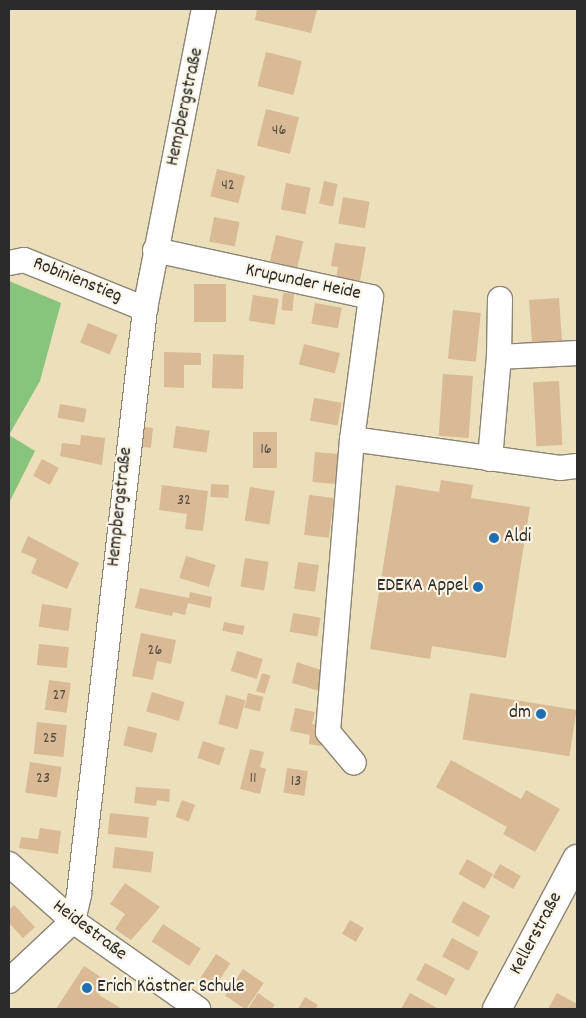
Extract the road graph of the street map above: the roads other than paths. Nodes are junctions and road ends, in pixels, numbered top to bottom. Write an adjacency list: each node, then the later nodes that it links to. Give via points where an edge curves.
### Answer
1 (204, 9): 2 (street, Hempbergstraße, via 195,70)
2 (155, 250): 5 (street, Hempbergstraße); 8 (street, Krupunder Heide, via 371,297)
3 (9, 263): 5 (street, Robinienstieg, via 24,260)
4 (500, 299): 7 (street)
5 (145, 308): 14 (street, Hempbergstraße)
6 (577, 353): 7 (street)
7 (499, 357): 9 (street)
8 (352, 439): 9 (street); 11 (street, Krupunder Heide, via 328,732)
9 (490, 459): 10 (street, via 560,468)
10 (577, 466)
11 (354, 763)
12 (577, 859): 17 (main road, Kellerstraße)
13 (9, 864): 14 (street, Heidestraße)
14 (73, 921): 15 (street); 16 (street, Heidestraße)
15 (9, 981)
16 (198, 1009)
17 (497, 1009)

